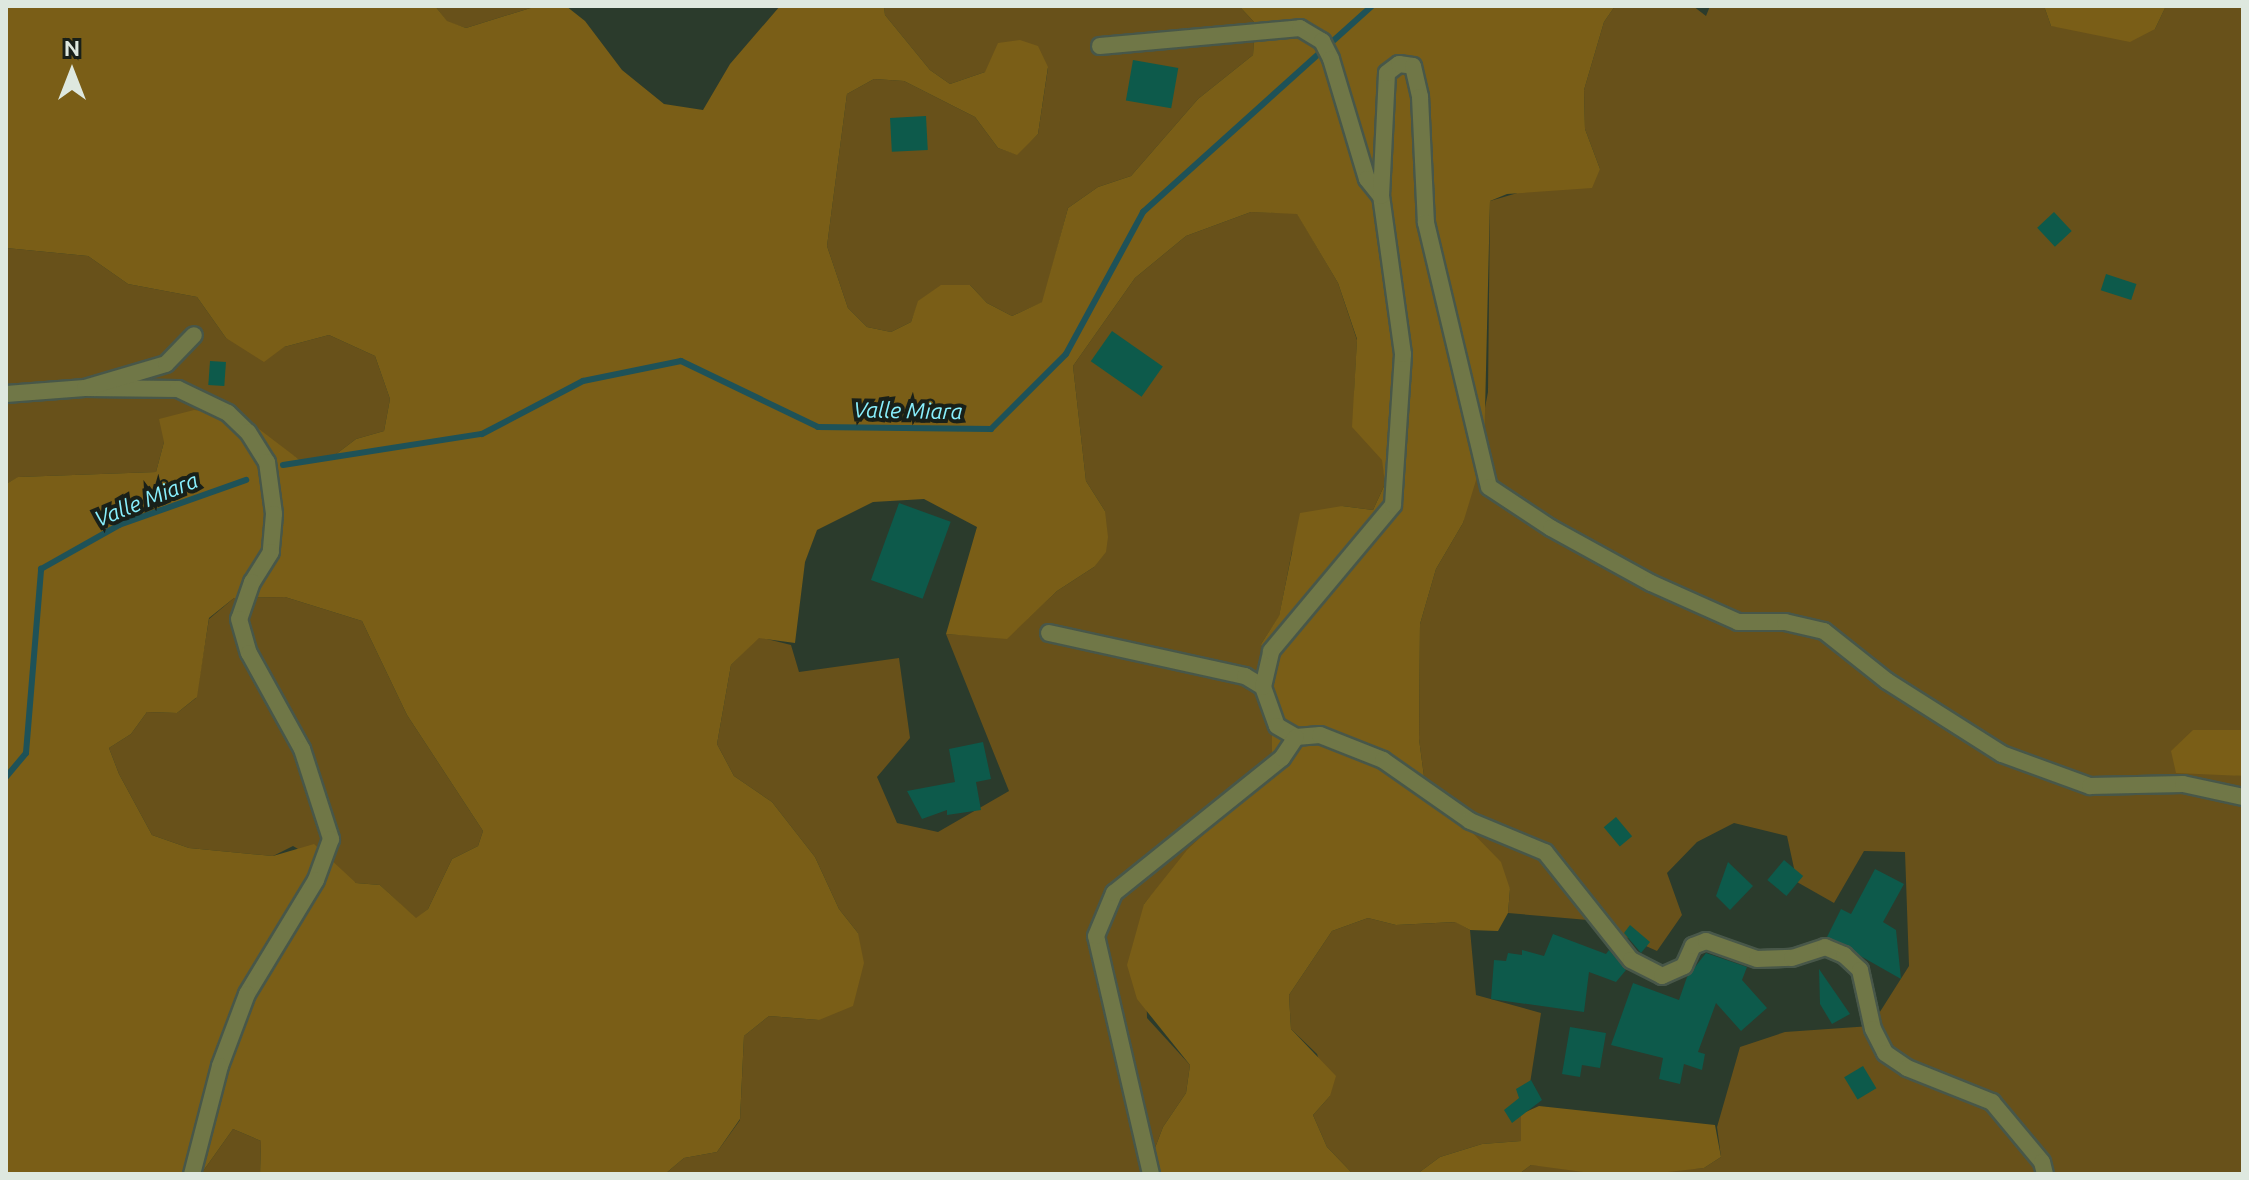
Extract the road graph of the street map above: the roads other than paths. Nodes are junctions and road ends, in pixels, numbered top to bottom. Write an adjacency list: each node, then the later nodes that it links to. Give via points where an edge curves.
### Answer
1 (1100, 46): 2 (street, via 1300,28 1322,41 1331,59 1367,179)
2 (1381, 196): 7 (street, via 1403,354 1393,505 1271,651); 9 (street, via 1387,73 1399,64 1413,66 1420,97 1426,223 1489,487 1638,576 1738,622 1785,622 1824,631 1887,681 2002,754 2090,786 2183,784)
3 (194, 335): 4 (street, via 166,364)
4 (85, 388): 5 (street); 10 (street, via 178,389 228,413 267,462 274,514 271,552 252,582 239,619 249,653 302,749 331,839 316,880 247,994)
5 (6, 394)
6 (1049, 633): 7 (street, via 1245,676)
7 (1263, 687): 8 (street, via 1277,726)
8 (1296, 737): 11 (street, via 1282,758 1114,893 1096,936); 12 (street, via 1320,735 1383,760 1470,821 1545,852 1631,960 1662,976 1684,966 1693,946 1706,941 1757,959 1792,958 1825,947 1844,955 1860,970 1873,1029 1885,1053 1907,1068 1992,1102 2042,1162)
9 (2243, 797)
10 (192, 1174)
11 (1151, 1174)
12 (2045, 1174)

